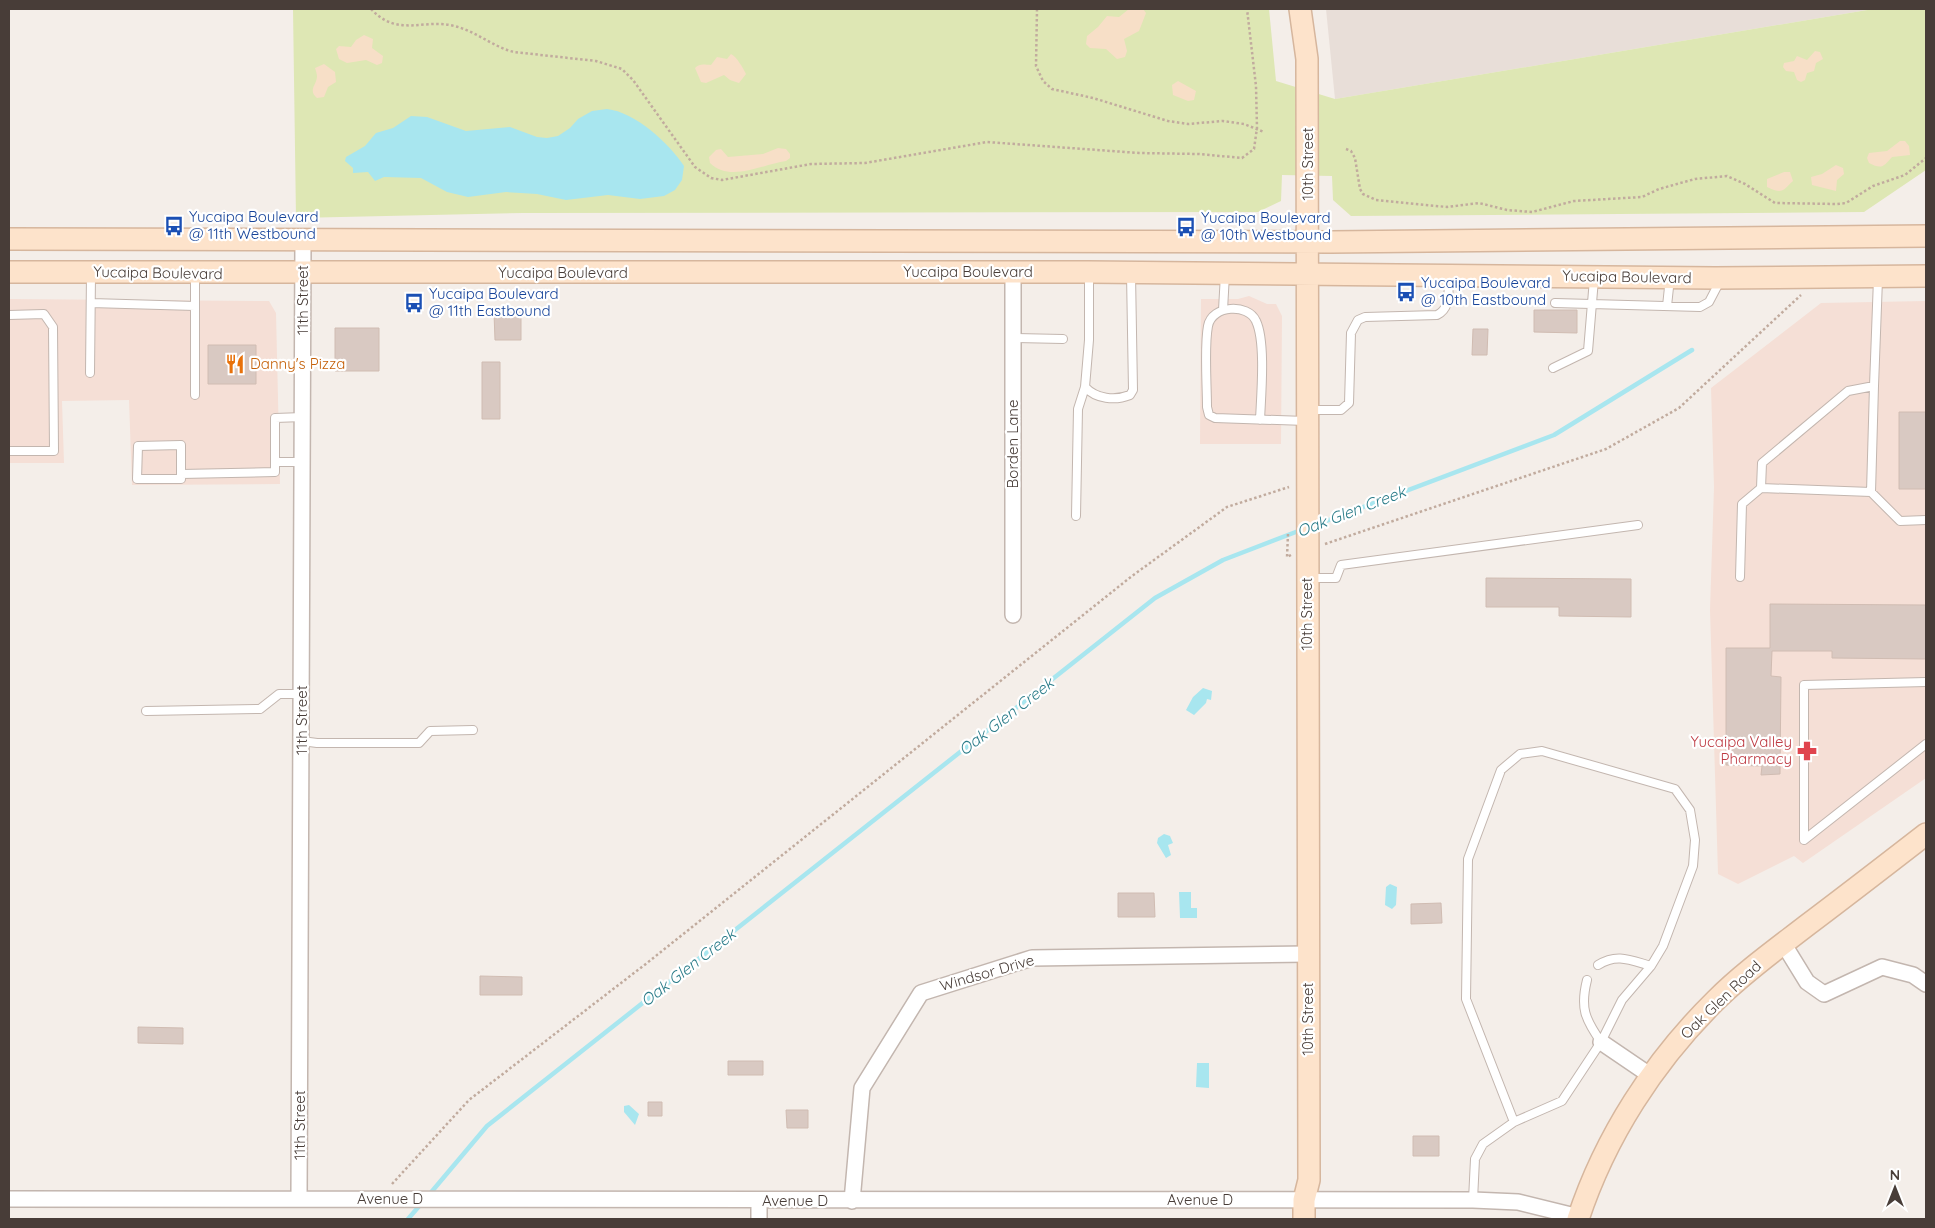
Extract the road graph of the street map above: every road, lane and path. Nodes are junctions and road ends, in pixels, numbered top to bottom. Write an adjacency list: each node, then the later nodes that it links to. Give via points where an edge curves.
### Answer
1 (371, 9): 5 (path, via 389,22 410,27 442,23 460,27 514,52 596,61 622,69 695,166 711,178 722,180 811,164 864,163 987,142 1242,158 1254,149)
2 (1037, 9): 5 (path, via 1036,66 1042,81 1052,89 1178,123 1223,121)
3 (1247, 9): 5 (path, via 1256,86)
4 (1300, 9): 12 (main road, 10th Street, via 1308,59)
5 (1257, 128): 6 (path)
6 (1264, 132)
7 (1346, 149): 8 (path, via 1355,158 1360,189 1371,199 1447,207 1479,203 1532,212 1574,201 1642,197 1695,179 1727,176 1775,203 1846,203 1873,186 1905,175)
8 (1926, 158)
9 (1926, 236): 12 (main road, Yucaipa Boulevard)
10 (9, 239): 11 (main road, Yucaipa Boulevard)
11 (303, 240): 12 (main road, Yucaipa Boulevard); 19 (street, 11th Street)
12 (1308, 242): 20 (main road, 10th Street)
13 (9, 272): 14 (main road, Yucaipa Boulevard)
14 (91, 272): 21 (main road, Yucaipa Boulevard); 29 (lane)
15 (1013, 272): 16 (main road, Yucaipa Boulevard); 19 (main road, Yucaipa Boulevard); 36 (street, Borden Lane)
16 (1089, 272): 17 (main road, Yucaipa Boulevard); 41 (lane)
17 (1131, 272): 18 (main road, Yucaipa Boulevard); 41 (lane, via 1133,390 1125,397 1099,398)
18 (1225, 272): 20 (main road, Yucaipa Boulevard); 34 (lane)
19 (304, 273): 21 (main road, Yucaipa Boulevard); 44 (street, 11th Street)
20 (1309, 273): 22 (main road, Yucaipa Boulevard); 43 (main road, 10th Street)
21 (195, 274): 32 (lane)
22 (1449, 275): 23 (main road, Yucaipa Boulevard); 43 (lane, via 1444,312 1358,320 1351,332 1348,402 1341,410)
23 (1594, 276): 25 (main road, Yucaipa Boulevard); 31 (lane)
24 (1926, 276): 26 (main road, Yucaipa Boulevard)
25 (1670, 277): 27 (main road, Yucaipa Boulevard); 33 (lane)
26 (1878, 277): 27 (main road, Yucaipa Boulevard); 40 (lane)
27 (1722, 278): 33 (lane, via 1708,302 1700,307)
28 (1803, 294): 56 (path, via 1678,408 1606,449)
29 (91, 303): 32 (lane); 39 (lane)
30 (1555, 303): 31 (lane)
31 (1592, 304): 33 (lane); 38 (lane, via 1588,351)
32 (195, 306): 42 (lane)
33 (1667, 306)
34 (1223, 310): 45 (lane, via 1248,312 1256,319 1261,335); 45 (lane, via 1215,313 1208,326 1207,407 1215,418)
35 (9, 315): 46 (lane, via 44,314 53,326 54,451)
36 (1013, 338): 37 (lane); 59 (street, Borden Lane)
37 (1063, 339)
38 (1554, 368)
39 (90, 373)
40 (1874, 386): 50 (lane, via 1848,391 1762,463); 51 (lane)
41 (1085, 387): 53 (lane, via 1078,409)
42 (195, 395)
43 (1307, 416): 45 (lane); 52 (main road, 10th Street)
44 (303, 417): 47 (lane, via 275,418); 48 (street, 11th Street)
45 (1260, 420)
46 (9, 451)
47 (275, 462): 48 (lane); 49 (lane, via 275,472)
48 (303, 462): 61 (street, 11th Street)
49 (181, 474): 49 (lane, via 181,445 138,446 137,479 181,479)
50 (1762, 488): 51 (lane); 57 (lane, via 1742,504)
51 (1871, 492): 54 (lane, via 1900,521)
52 (1298, 493): 56 (main road, 10th Street); 78 (path, via 1290,487 1227,507 1132,576 654,957 469,1100 413,1158)
53 (1076, 516)
54 (1926, 520)
55 (1638, 525): 58 (lane, via 1341,566 1336,578)
56 (1300, 546): 58 (main road, 10th Street)
57 (1740, 577)
58 (1307, 578): 68 (main road, 10th Street)
59 (1013, 615)
60 (1926, 682): 65 (lane, via 1804,684 1804,840)
61 (302, 694): 62 (lane, via 279,694 260,709); 64 (street, 11th Street)
62 (146, 712)
63 (473, 730): 64 (lane, via 430,731 420,743)
64 (302, 741): 77 (street, 11th Street)
65 (1926, 744)
66 (1926, 834): 67 (main road, Oak Glen Road)
67 (1783, 943): 72 (street, via 1807,982 1824,994 1882,967 1913,975); 74 (main road, Oak Glen Road, via 1716,1000 1666,1054)
68 (1308, 954): 81 (street, Windsor Drive, via 1032,958 921,993 862,1088); 82 (main road, 10th Street, via 1309,1180)
69 (1598, 966): 70 (lane, via 1609,958 1624,958)
70 (1651, 966): 73 (lane, via 1622,1000); 75 (lane, via 1663,946 1693,866 1695,840 1690,810 1675,789 1568,758 1528,752 1511,760 1500,770 1468,859 1466,999)
71 (1587, 980): 73 (lane, via 1582,999 1587,1022)
72 (1926, 984)
73 (1601, 1042): 74 (street); 75 (lane, via 1562,1101)
74 (1651, 1076): 83 (main road, Oak Glen Road, via 1606,1152)
75 (1514, 1122): 79 (lane, via 1483,1144 1475,1159)
76 (9, 1199): 77 (street, Avenue D)
77 (299, 1199): 78 (street, Avenue D)
78 (380, 1199): 80 (street, Avenue D)
79 (1473, 1200): 82 (street, Avenue D); 83 (street, Avenue D, via 1518,1202)
80 (759, 1201): 81 (street, Avenue D); 84 (street)
81 (852, 1201): 82 (street, Avenue D)
82 (1304, 1210)
83 (1579, 1218)
84 (759, 1219)

